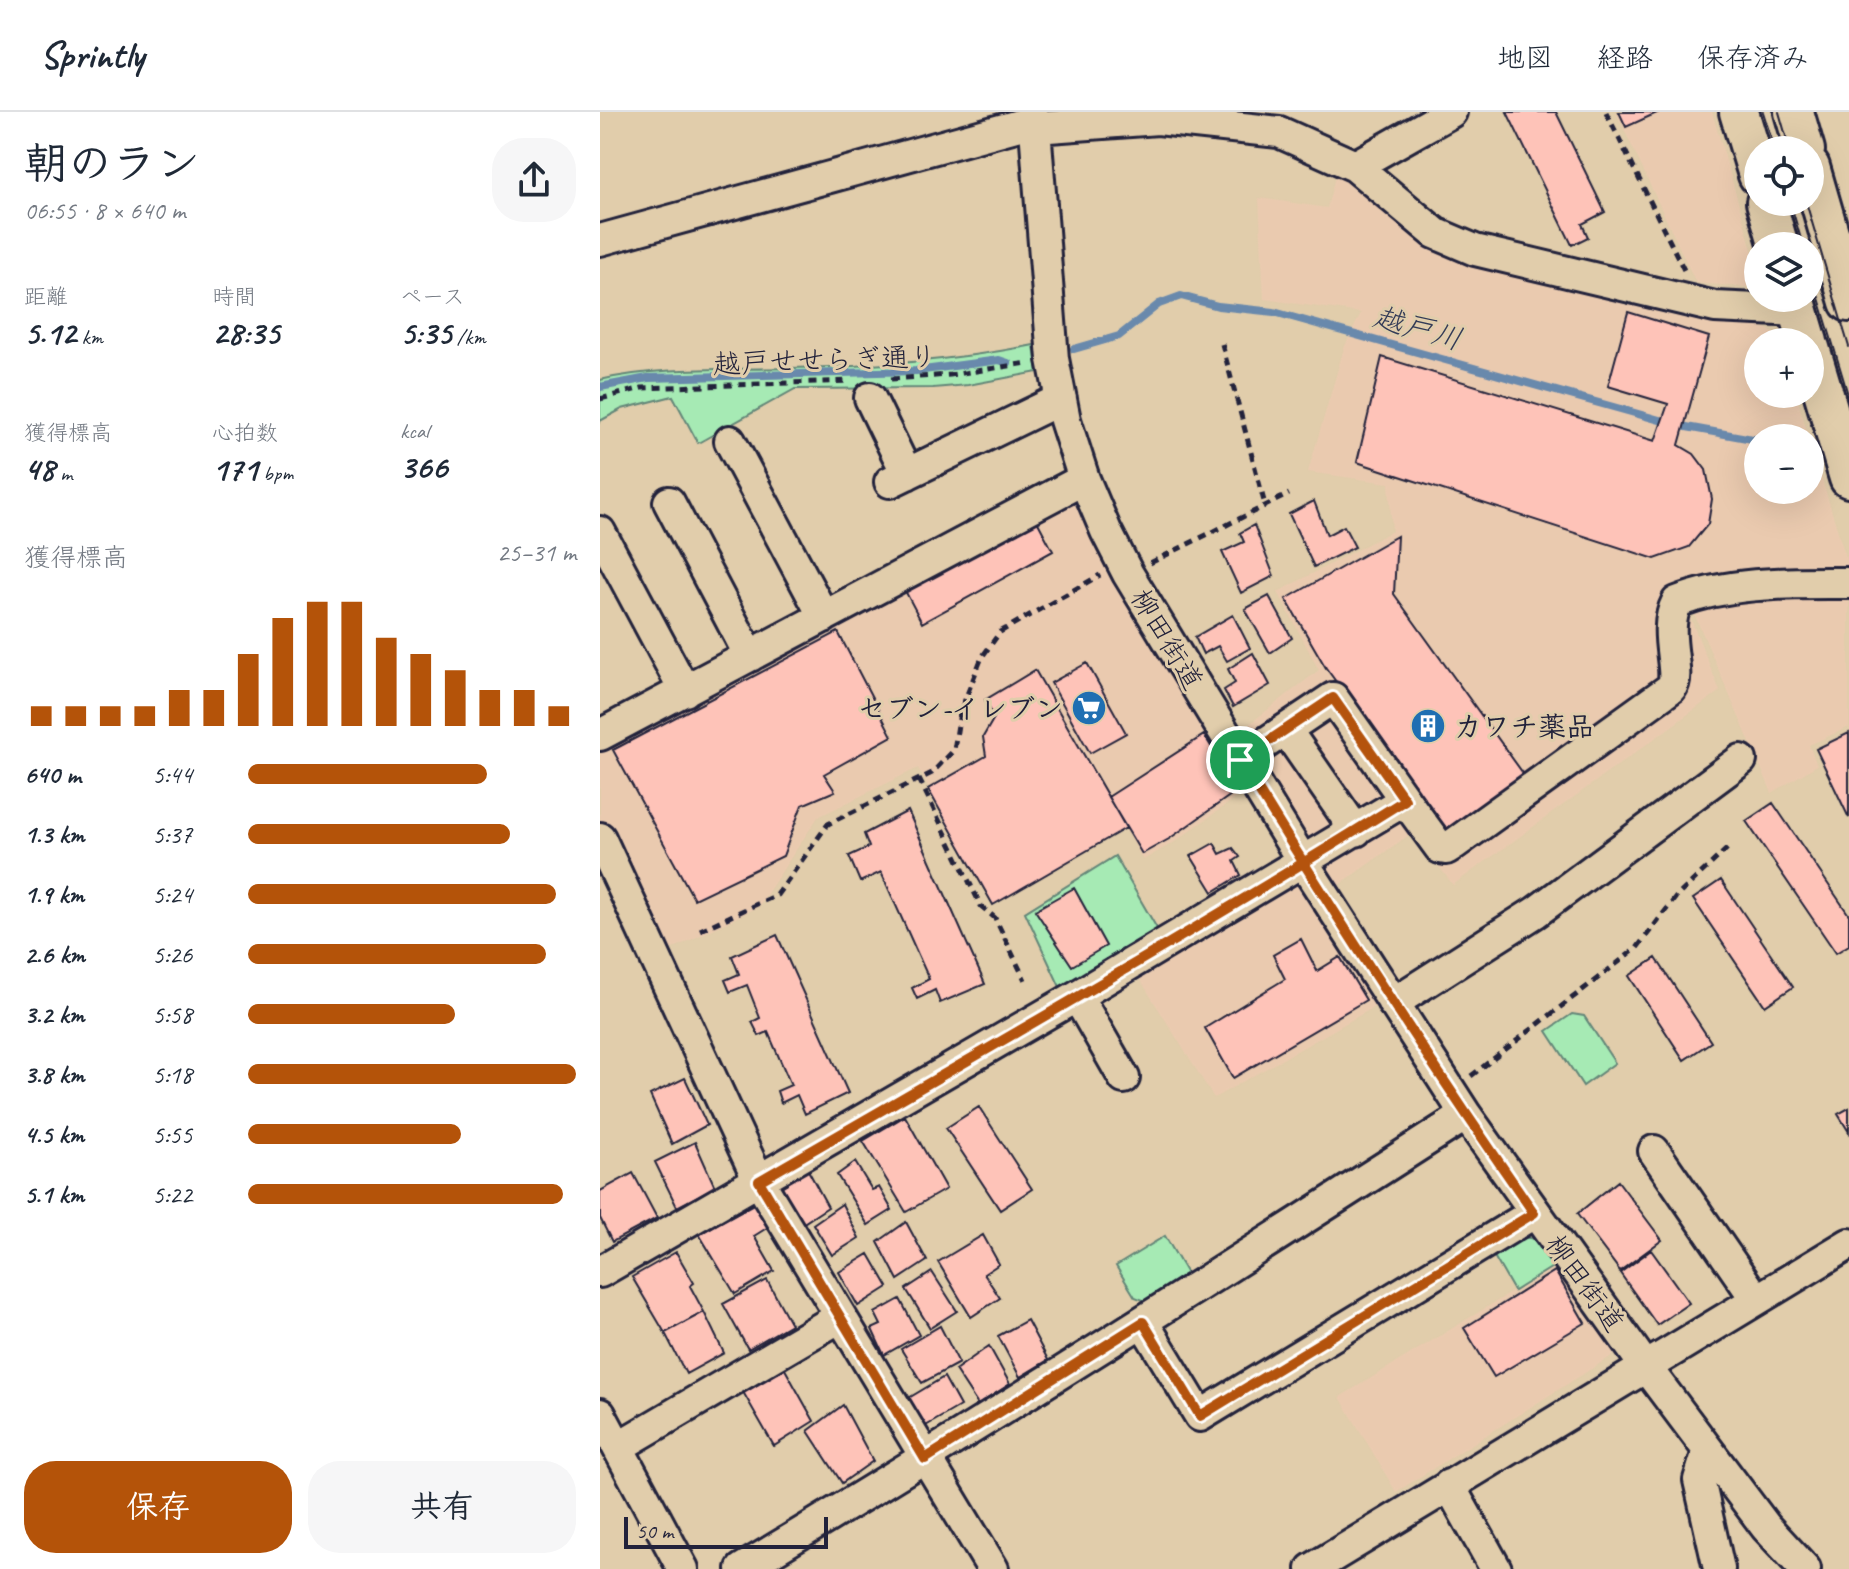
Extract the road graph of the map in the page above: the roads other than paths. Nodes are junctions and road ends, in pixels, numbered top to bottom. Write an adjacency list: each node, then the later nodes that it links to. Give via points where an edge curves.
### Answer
1 (1739, 112): 5 (main road)
2 (1794, 112): 6 (main road)
3 (1443, 114): 7 (street)
4 (1033, 120): 7 (street, via 1158,119 1279,132); 9 (street); 14 (street, 柳田街道)
5 (1746, 136)
6 (1801, 136)
7 (1355, 166): 11 (street, via 1435,233 1475,250 1700,304)
8 (1824, 215): 10 (main road)
9 (600, 240)
10 (1849, 302)
11 (1800, 317)
12 (872, 386): 14 (street, via 898,478)
13 (1824, 395): 16 (main road)
14 (1061, 399): 17 (street, 柳田街道)
15 (730, 441): 21 (street)
16 (1849, 478)
17 (1084, 479): 21 (street); 26 (street, 柳田街道, via 1125,568)
18 (669, 502): 22 (street)
19 (600, 532): 23 (street)
20 (1849, 583): 28 (street, via 1744,587 1677,602 1669,631 1676,675 1671,688 1446,849)
21 (824, 617): 22 (street)
22 (750, 656): 23 (street)
23 (685, 691): 25 (street)
24 (1286, 730): 26 (street); 28 (street, via 1333,698); 29 (street)
25 (600, 735)
26 (1240, 760): 31 (street, 柳田街道)
27 (1741, 760): 33 (street, via 1536,912)
28 (1405, 800): 29 (street)
29 (1356, 831): 31 (street)
30 (600, 838): 37 (street)
31 (1303, 862): 32 (street); 33 (street, 柳田街道)
32 (1077, 996): 34 (street); 37 (street)
33 (1393, 1003): 35 (street, 柳田街道)
34 (1124, 1078)
35 (1458, 1103): 38 (street, 柳田街道); 43 (street)
36 (1654, 1151): 41 (street)
37 (759, 1181): 40 (street); 42 (street)
38 (1534, 1213): 43 (street, via 1200,1416); 44 (street, 柳田街道)
39 (1849, 1244): 41 (street)
40 (600, 1272)
41 (1756, 1299): 44 (street)
42 (840, 1317): 46 (street); 48 (street)
43 (1143, 1322): 48 (street)
44 (1645, 1366): 47 (street, 柳田街道); 49 (street)
45 (600, 1414): 46 (street)
46 (618, 1447): 51 (street)
47 (1708, 1451): 55 (street, via 1699,1480); 56 (street, 柳田街道)
48 (925, 1459): 52 (street); 53 (street)
49 (1449, 1485): 50 (street); 54 (street)
50 (1316, 1568)
51 (683, 1569)
52 (742, 1569)
53 (993, 1569)
54 (1496, 1569)
55 (1719, 1569)
56 (1805, 1569)

